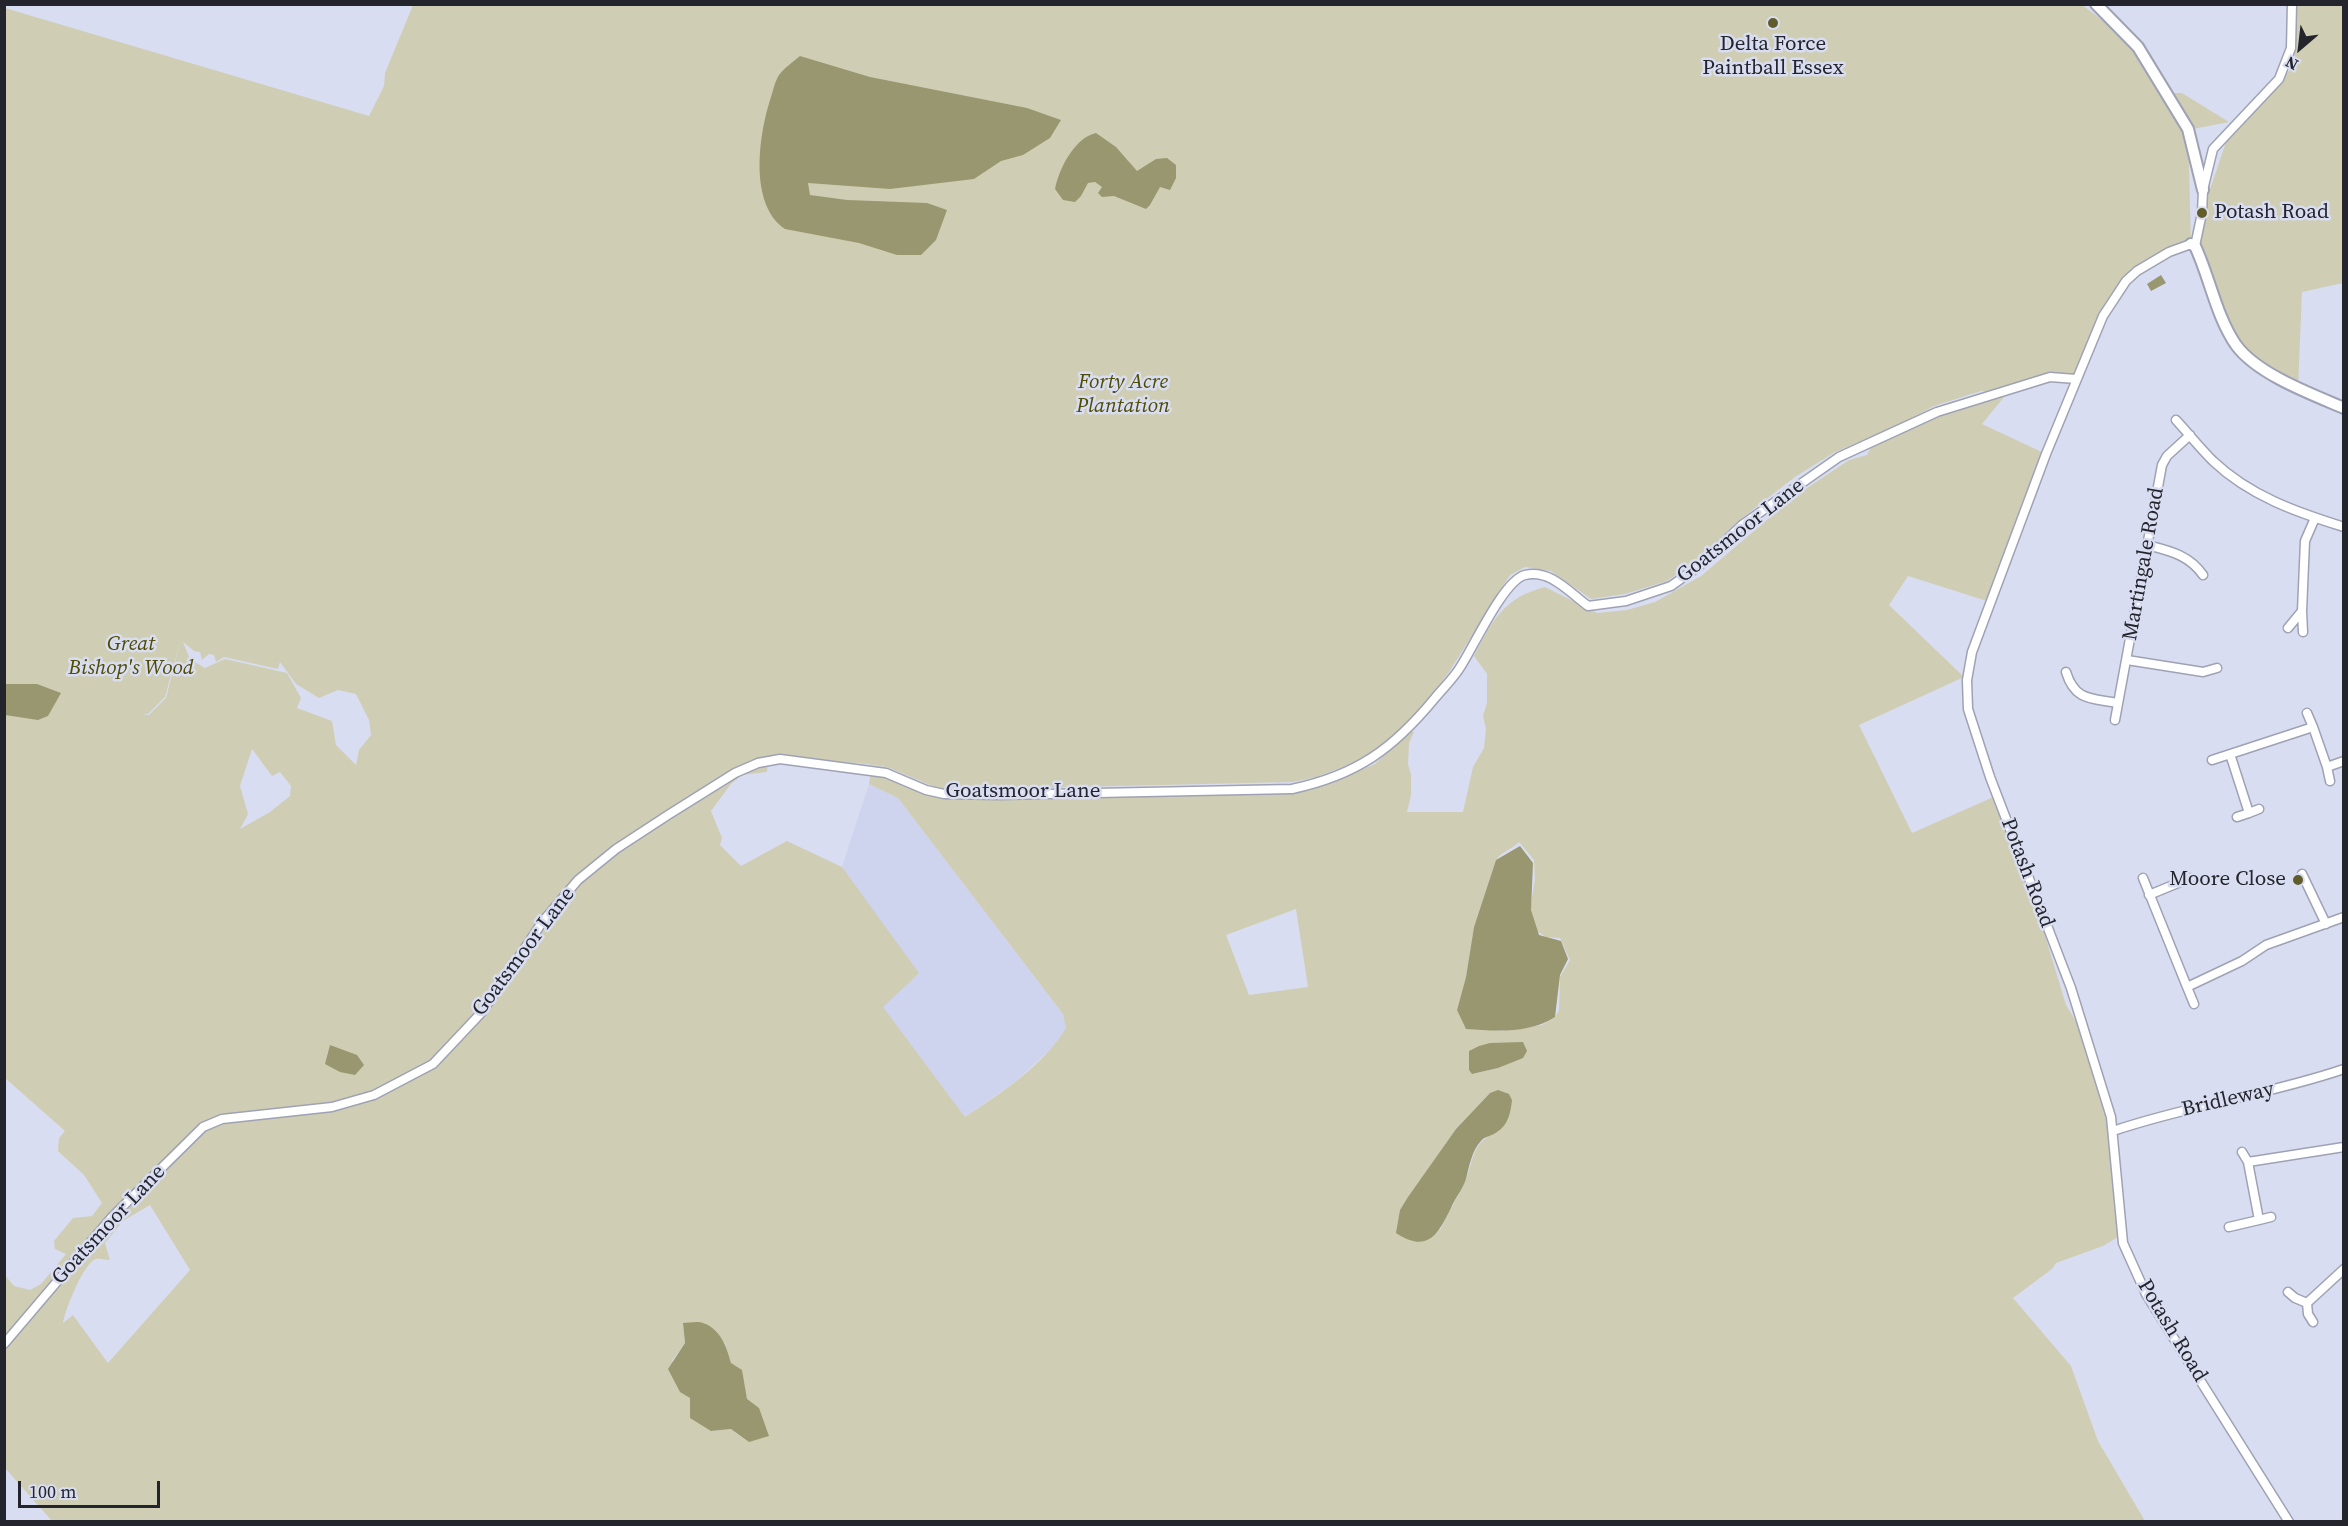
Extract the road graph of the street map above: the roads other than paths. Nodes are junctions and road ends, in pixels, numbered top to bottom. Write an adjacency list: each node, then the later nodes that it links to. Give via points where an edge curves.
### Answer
1 (2096, 4): 3 (street, via 2138,46 2188,129)
2 (2292, 4): 3 (street, via 2291,48 2279,79 2213,149)
3 (2204, 190): 4 (street)
4 (2193, 245): 5 (street, Potash Road, via 2152,261 2127,281 2103,316); 6 (street, via 2220,313 2246,357 2298,389)
5 (2076, 379): 40 (street, Potash Road, via 1972,652 1967,680 1968,709 1990,779 2071,988); 51 (street, Goatsmoor Lane, via 2050,377 1936,412 1839,457 1742,525 1699,566 1671,586 1626,601 1588,606 1552,577 1527,574 1515,579 1460,668 1420,717 1374,758 1316,784 1292,789 977,795 926,790 886,773 780,759 735,773 616,849 578,880 543,921 482,1012 433,1064 374,1095 342,1105 222,1119 203,1127 112,1217)
6 (2343, 408)
7 (2176, 420): 8 (street)
8 (2190, 435): 9 (street, via 2212,460 2253,491); 11 (street, Martingale Road, via 2162,465)
9 (2315, 518): 10 (street); 13 (street, via 2305,541)
10 (2343, 527)
11 (2147, 545): 12 (street, via 2176,552 2198,566); 16 (street, Martingale Road)
12 (2204, 575)
13 (2302, 611): 14 (street); 15 (street)
14 (2288, 628)
15 (2303, 632)
16 (2127, 660): 17 (street, via 2203,672); 19 (street, Martingale Road)
17 (2217, 668)
18 (2066, 672): 19 (street, via 2080,696)
19 (2117, 703): 21 (street, Martingale Road)
20 (2307, 713): 22 (street)
21 (2115, 720)
22 (2313, 727): 23 (street); 26 (street)
23 (2230, 754): 24 (street); 29 (street)
24 (2212, 760)
25 (2343, 762): 26 (street)
26 (2327, 767): 27 (street)
27 (2330, 781)
28 (2259, 809): 29 (street)
29 (2248, 813): 30 (street)
30 (2237, 817)
31 (2302, 874): 36 (street)
32 (2143, 878): 34 (street)
33 (2190, 878): 34 (street)
34 (2149, 895): 37 (street)
35 (2343, 918): 36 (street)
36 (2326, 924): 37 (street, via 2266,945)
37 (2187, 987): 38 (street)
38 (2194, 1004)
39 (2343, 1069): 40 (street, Bridleway, via 2287,1087 2155,1116)
40 (2113, 1131): 52 (street, Potash Road, via 2123,1243 2146,1294)
41 (2343, 1147): 43 (street)
42 (2242, 1152): 43 (street)
43 (2248, 1162): 45 (street)
44 (2271, 1217): 45 (street)
45 (2259, 1220): 46 (street)
46 (2229, 1227)
47 (2343, 1269): 49 (street)
48 (2288, 1292): 49 (street)
49 (2307, 1303): 50 (street, via 2307,1314)
50 (2313, 1322)
51 (4, 1344)
52 (2289, 1521)

